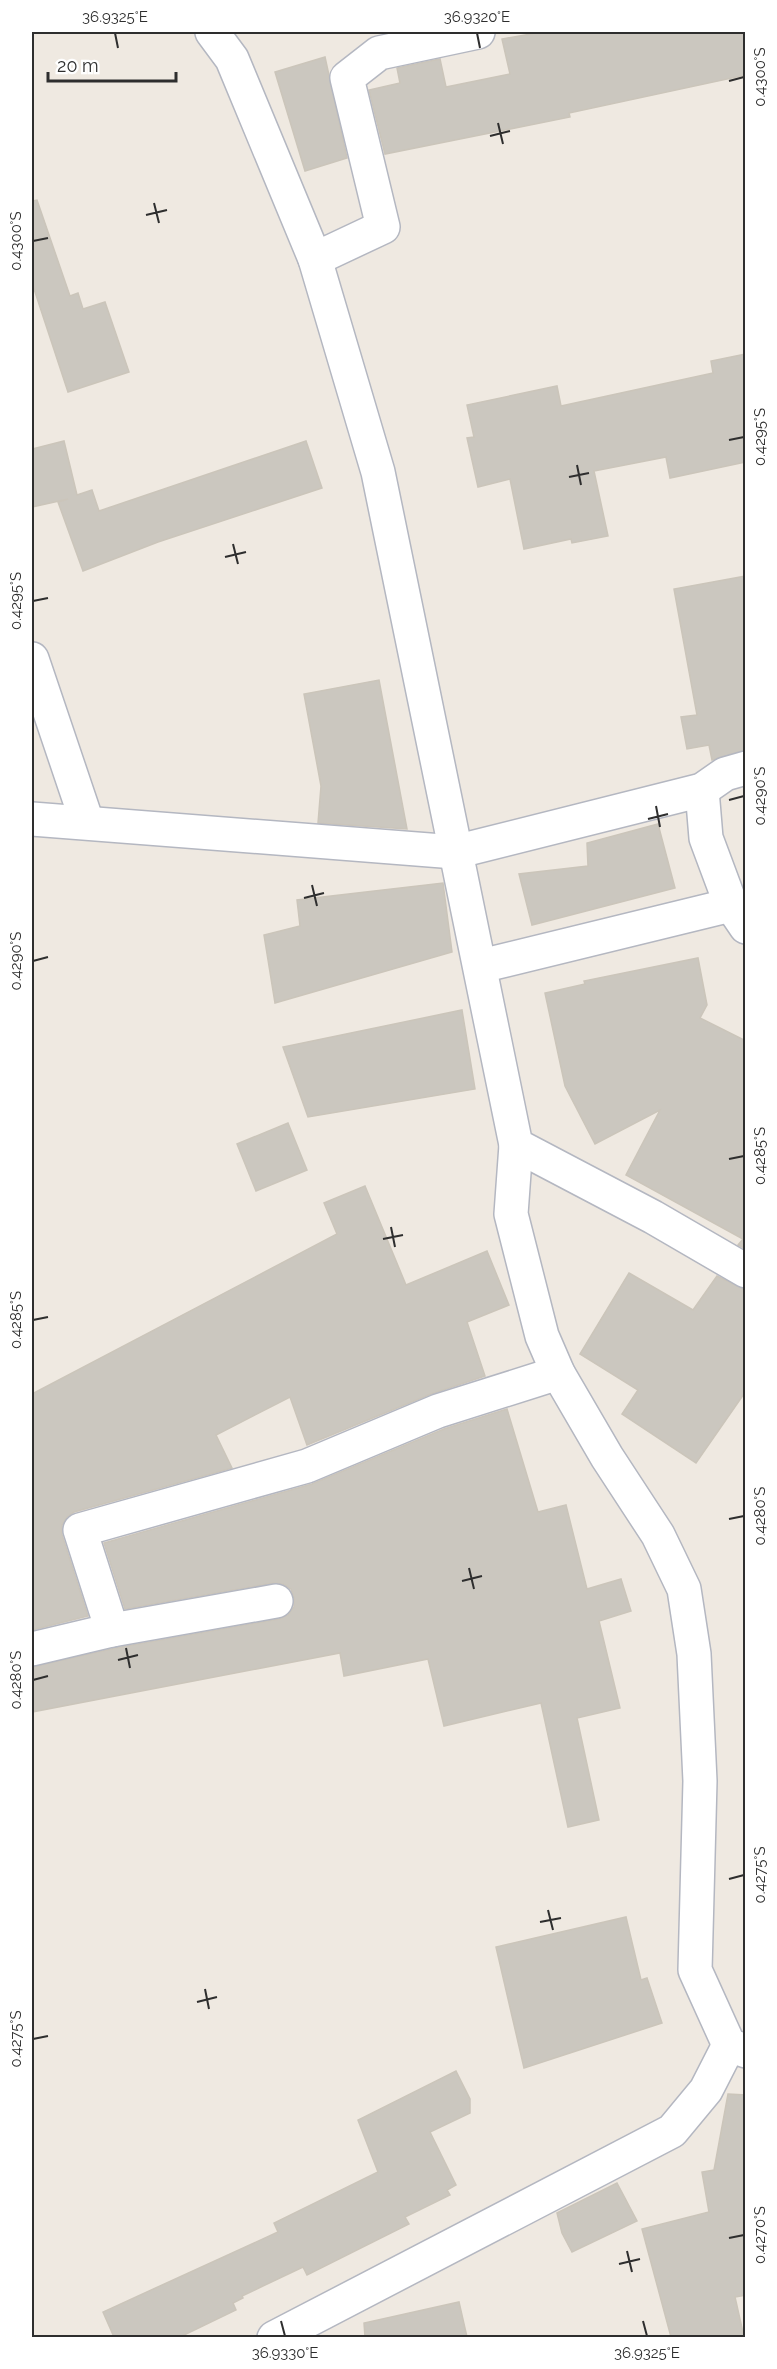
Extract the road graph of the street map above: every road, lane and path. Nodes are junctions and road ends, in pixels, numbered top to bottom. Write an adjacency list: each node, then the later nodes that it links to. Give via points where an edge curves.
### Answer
1 (212, 32): 3 (street, via 232,59)
2 (478, 32): 3 (street, via 379,53 347,78 383,227)
3 (315, 259): 9 (street, via 378,472)
4 (32, 659): 8 (street)
5 (746, 768): 6 (street, via 725,774)
6 (702, 790): 9 (street); 10 (street, via 706,838)
7 (32, 819): 8 (street)
8 (87, 822): 9 (street)
9 (455, 852): 11 (street)
10 (738, 916): 11 (street)
11 (481, 966): 12 (street)
12 (516, 1145): 13 (street); 14 (street, via 512,1214 542,1336)
13 (746, 1271)
14 (558, 1373): 16 (street, via 438,1412 307,1466 81,1530); 18 (street, via 658,1535 684,1589 694,1654 700,1781 695,1970)
15 (276, 1601): 16 (street)
16 (112, 1630): 17 (street)
17 (32, 1649)
18 (737, 2048): 19 (street, via 672,2131)
19 (274, 2337)

